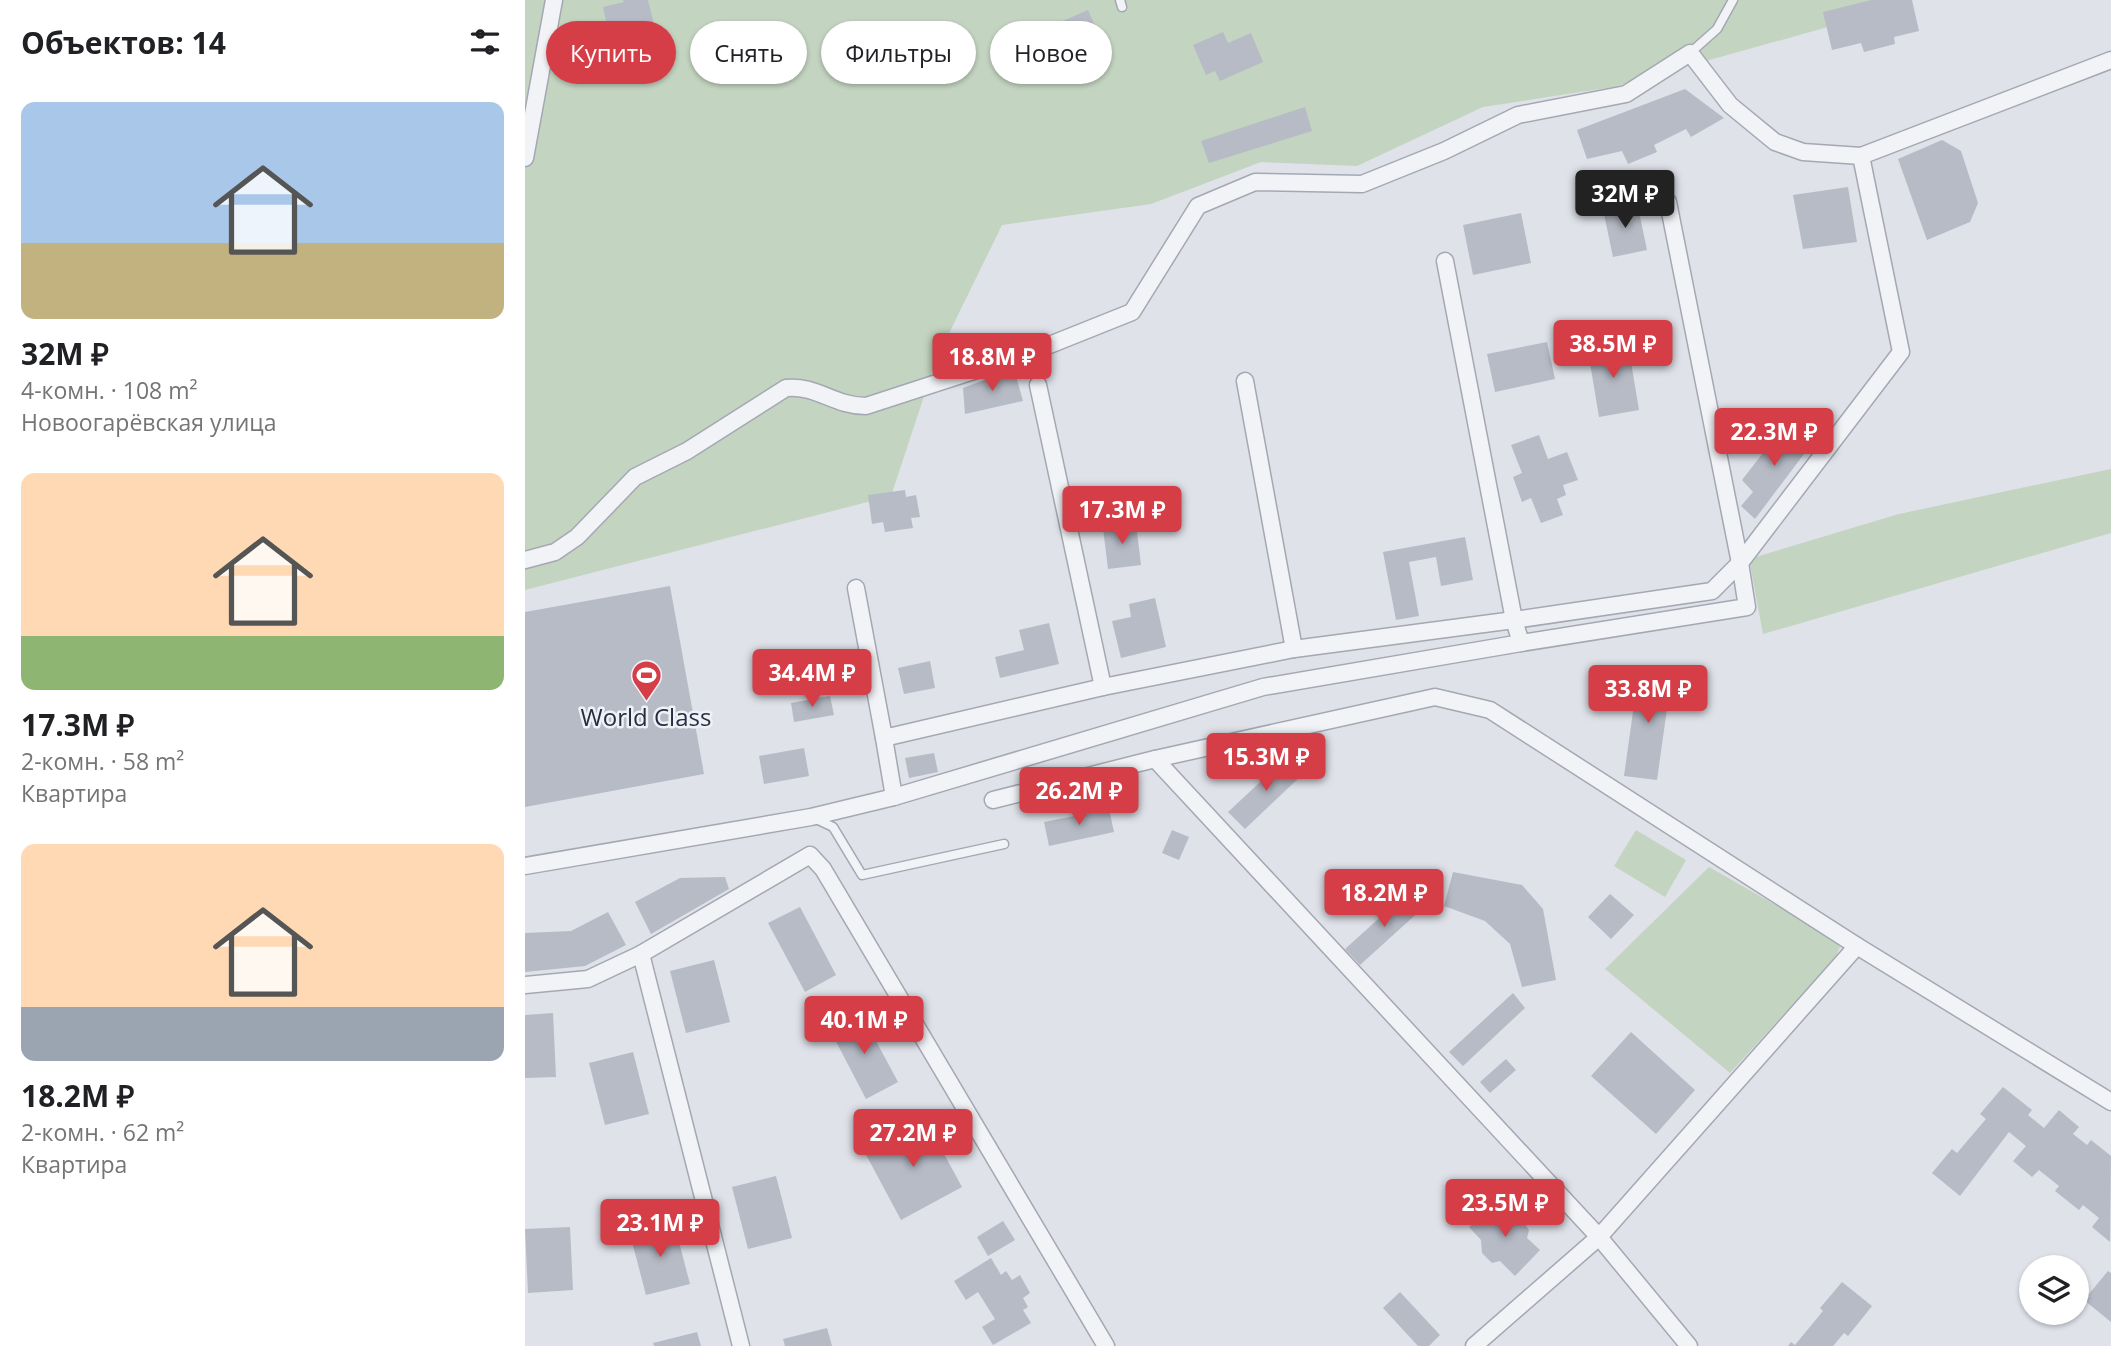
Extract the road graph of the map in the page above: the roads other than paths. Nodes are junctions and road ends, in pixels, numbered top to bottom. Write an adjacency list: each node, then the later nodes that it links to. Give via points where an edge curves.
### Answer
1 (554, 0): 6 (street)
2 (1733, 0): 3 (lane, via 1717,29)
3 (1690, 53): 5 (street, via 1730,105 1775,142 1803,152); 11 (street, via 1626,94 1518,115 1362,184 1255,182 1199,206 1132,312 1032,352 866,406 850,406 802,387 786,388 687,451 635,477 577,537 555,552)
4 (2111, 60): 5 (street)
5 (1861, 156): 12 (street, via 1901,352)
6 (525, 158)
7 (1668, 202): 12 (street)
8 (1445, 261): 14 (street)
9 (1245, 381): 16 (street)
10 (1038, 385): 17 (street)
11 (525, 560)
12 (1740, 563): 14 (street, via 1712,591); 15 (street, via 1747,607)
13 (856, 588): 18 (street)
14 (1514, 621): 15 (street); 16 (street)
15 (1521, 643): 20 (street, via 1263,687)
16 (1294, 649): 17 (street)
17 (1103, 687): 18 (street)
18 (884, 738): 20 (street)
19 (1156, 759): 21 (street); 25 (street, via 1435,697 1490,710); 29 (street)
20 (894, 797): 22 (street)
21 (993, 800)
22 (811, 817): 23 (lane, via 833,827 862,875); 24 (street)
23 (1004, 844)
24 (525, 866)
25 (1857, 946): 28 (street); 29 (street)
26 (641, 954): 27 (street, via 588,979); 30 (street); 31 (street, via 810,855 823,869)
27 (525, 985)
28 (2111, 1102)
29 (1599, 1237): 32 (street); 33 (street)
30 (741, 1346)
31 (1106, 1346)
32 (1474, 1346)
33 (1689, 1346)

